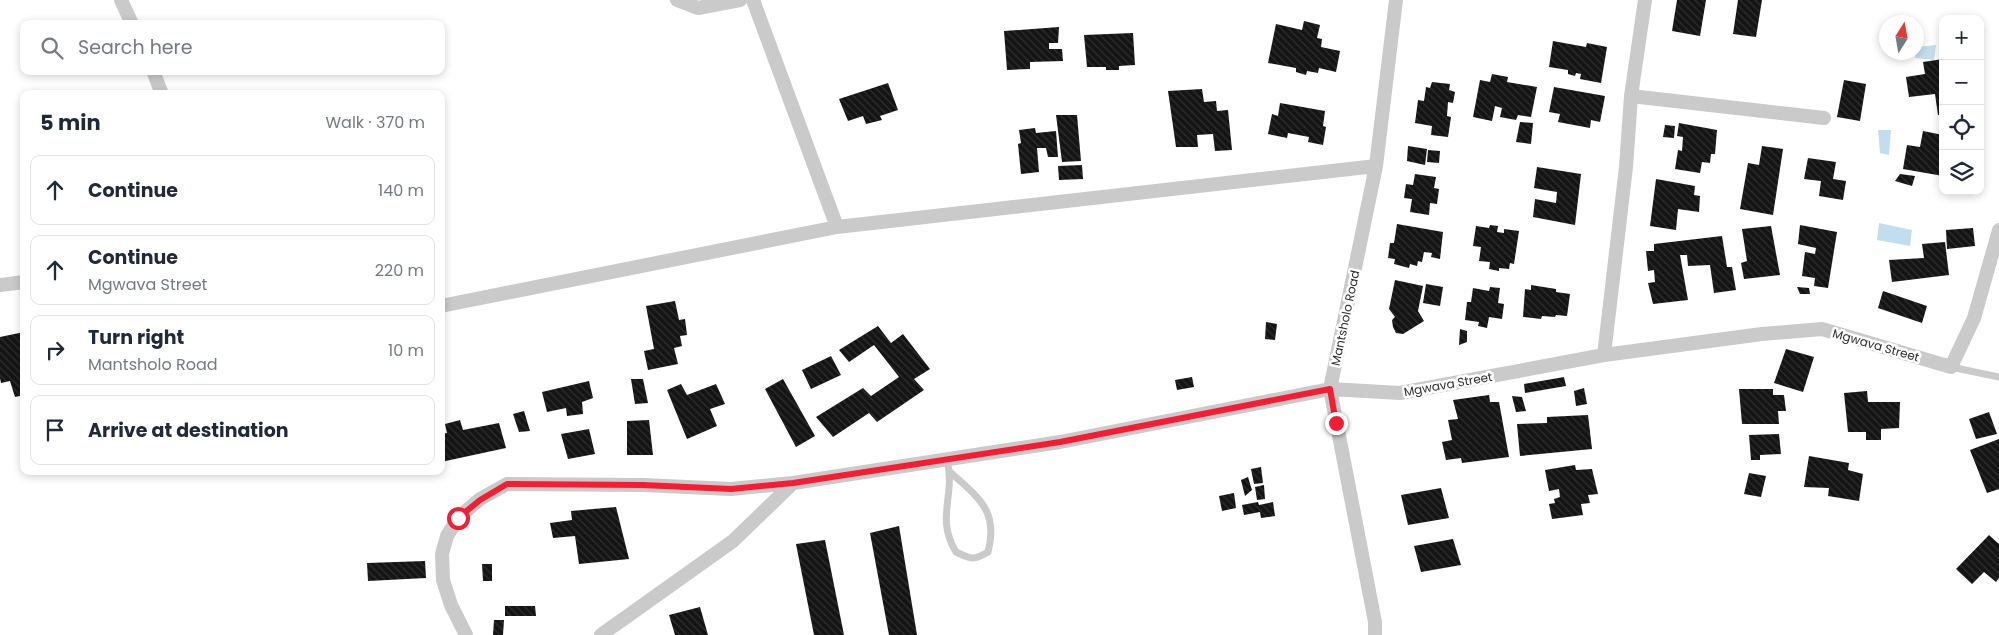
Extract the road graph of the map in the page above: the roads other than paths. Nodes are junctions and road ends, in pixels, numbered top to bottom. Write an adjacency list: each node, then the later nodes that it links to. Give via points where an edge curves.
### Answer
1 (121, 0): 7 (street)
2 (677, 0): 3 (street, via 698,8)
3 (740, 0)
4 (752, 0): 13 (street)
5 (1396, 0): 12 (street, Mantsholo Road)
6 (1645, 0): 10 (street)
7 (130, 20)
8 (154, 75): 9 (street)
9 (160, 90)
10 (1631, 96): 11 (street); 18 (street)
11 (1824, 118)
12 (1376, 166): 13 (street); 21 (street, Mantsholo Road)
13 (837, 227): 17 (street)
14 (1999, 230): 19 (street, via 1974,318)
15 (20, 282): 16 (street)
16 (0, 285)
17 (445, 305)
18 (1604, 355): 19 (street, Mgwava Street, via 1822,329); 21 (street, Mgwava Street, via 1400,393)
19 (1952, 368): 20 (lane)
20 (1999, 377)
21 (1330, 389): 22 (street, Mgwava Street); 26 (street, Mantsholo Road)
22 (949, 466): 22 (lane, via 946,514 949,542 956,552 971,559 979,557 988,552 991,540 988,512 982,501); 23 (street, Mgwava Street)
23 (793, 483): 24 (street, Mgwava Street, via 731,489 507,484 458,518 447,536 442,554 443,580); 25 (street, via 734,541)
24 (466, 635)
25 (601, 635)
26 (1375, 635)

